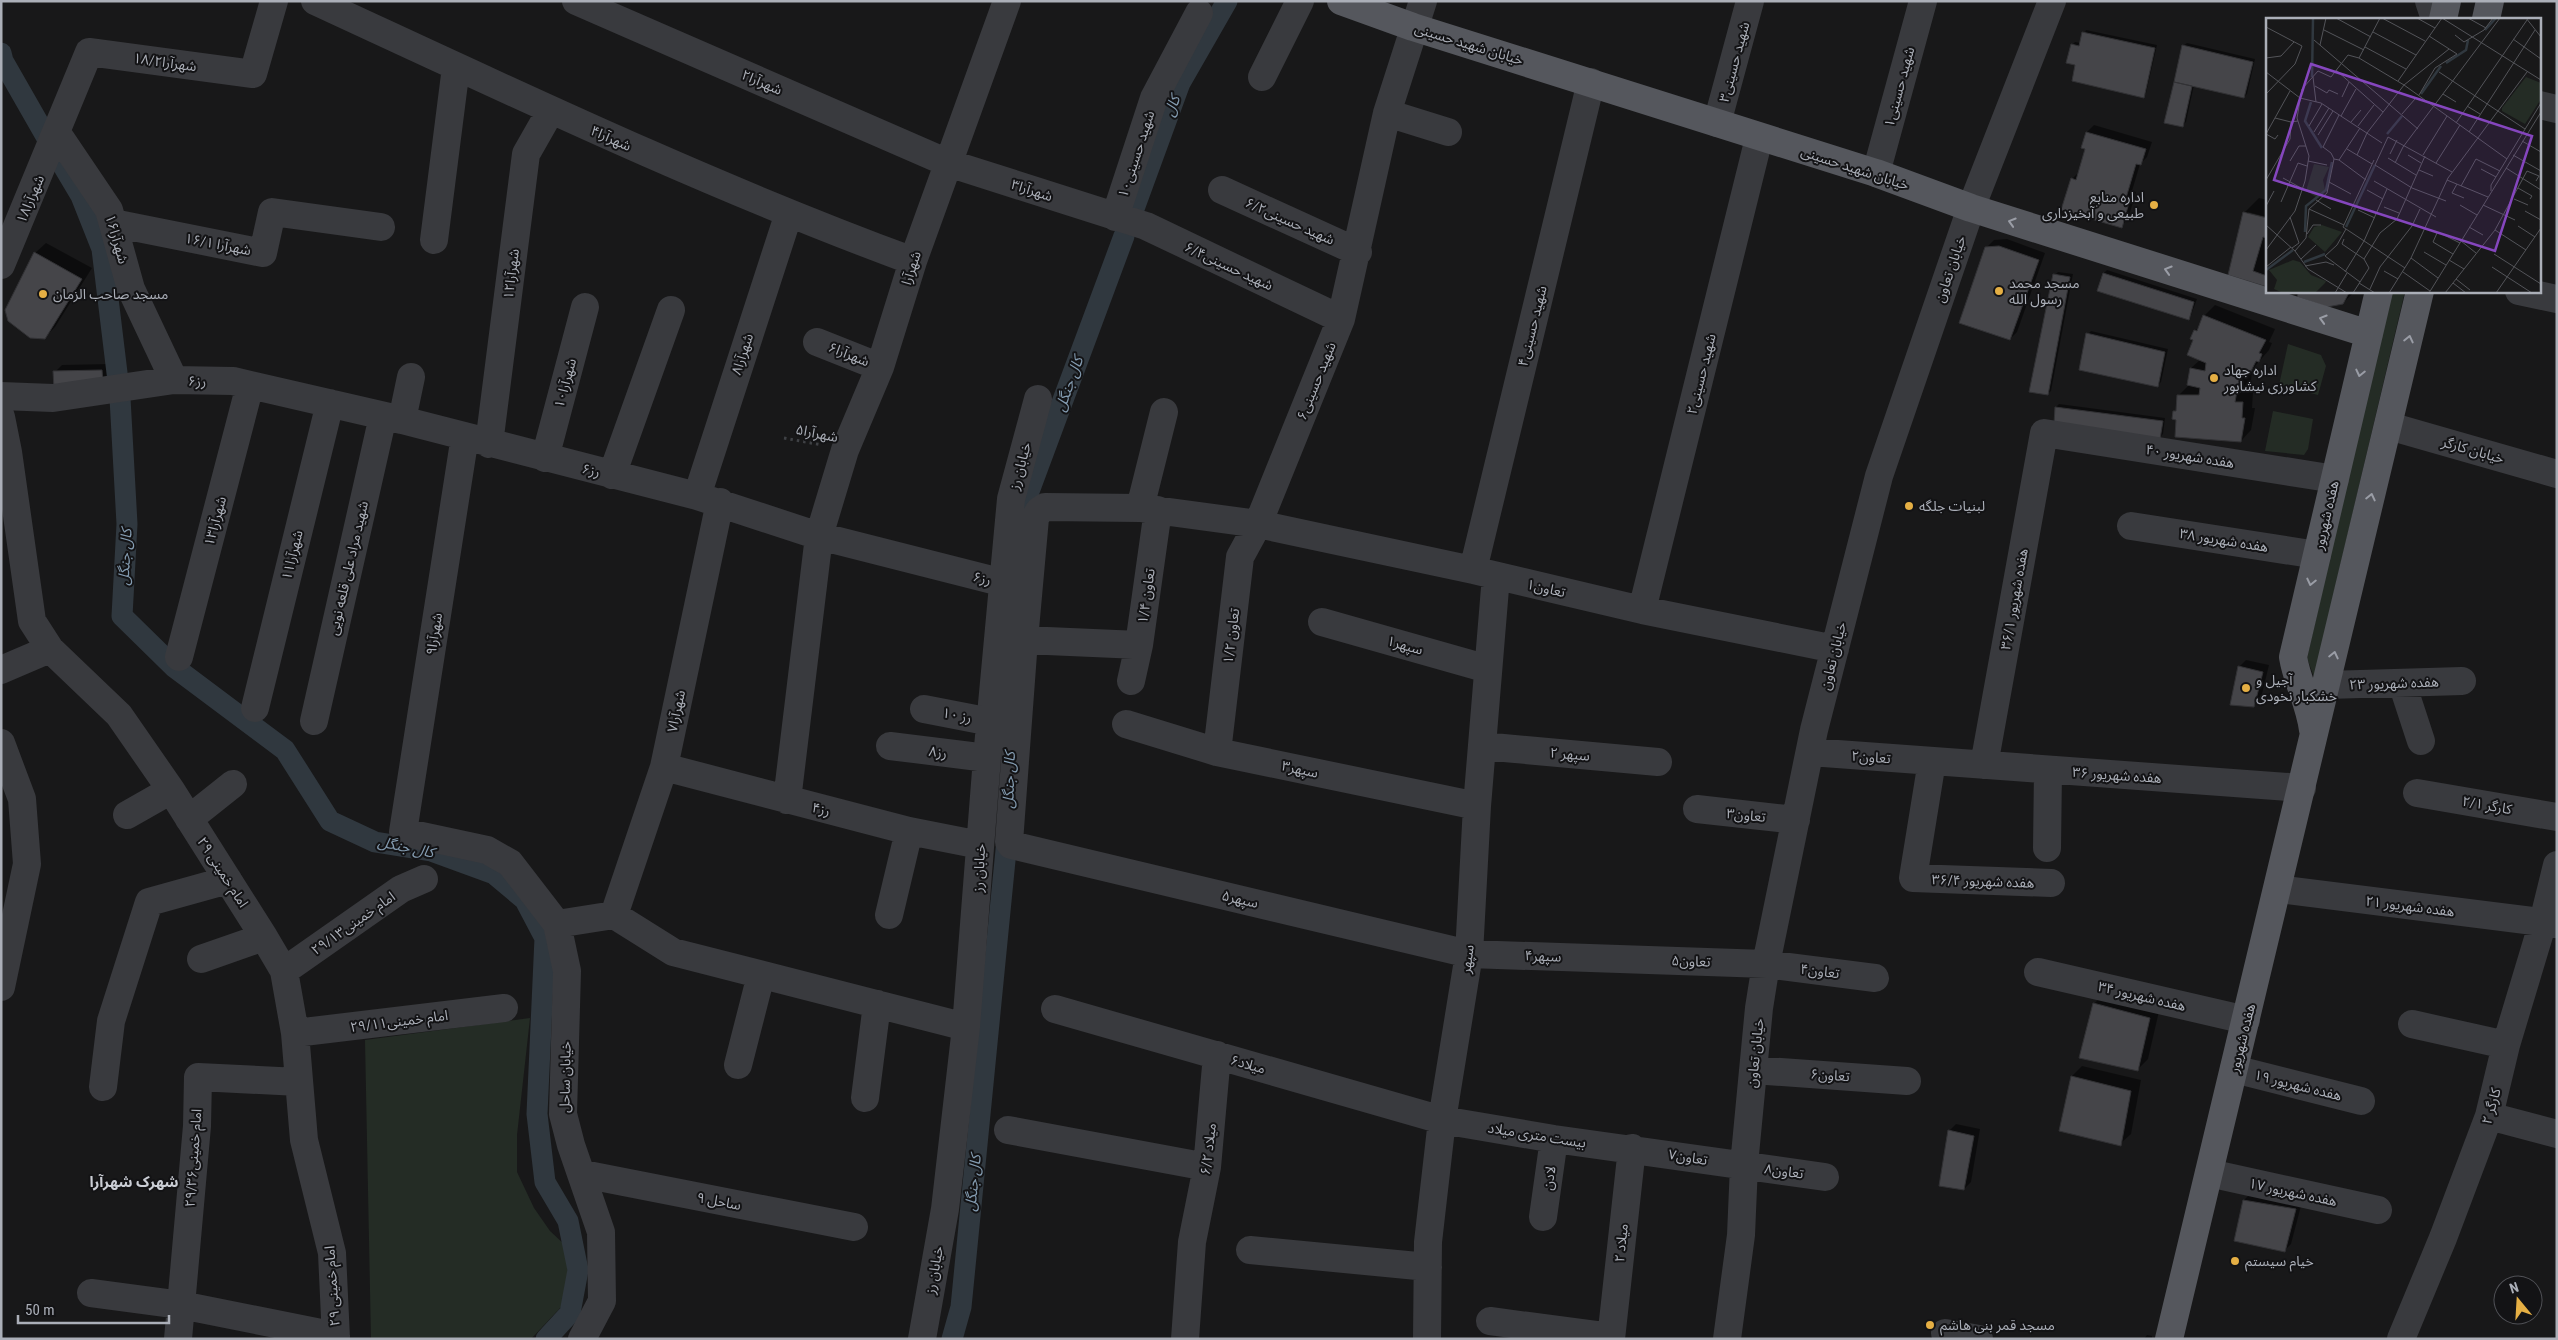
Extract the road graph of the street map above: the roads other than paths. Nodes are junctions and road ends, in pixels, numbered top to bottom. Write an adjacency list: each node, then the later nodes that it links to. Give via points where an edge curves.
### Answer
1 (274, 1): 28 (street, شهرآرا۱۸/۲, via 253,74 89,52)
2 (315, 1): 19 (street, شهرآرا۴)
3 (576, 1): 30 (street, شهرآرا۲)
4 (1007, 1): 30 (street, شهرآرا)
5 (1300, 1): 20 (street)
6 (1340, 1): 18 (main road, خیابان شهید حسینی)
7 (1423, 1): 18 (street, شهید حسینی۶)
8 (1750, 1): 26 (street, شهید حسینی۳)
9 (1923, 1): 31 (street, شهید حسینی۱)
10 (2052, 1): 33 (street, خیابان تعاون)
11 (2429, 1): 15 (street)
12 (2447, 1): 16 (main road)
13 (2490, 1): 17 (main road)
14 (1199, 13): 35 (street, شهید حسینی۱۰, via 1154,98)
15 (2435, 18)
16 (2443, 18)
17 (2486, 18)
18 (1413, 27): 21 (main road, خیابان شهید حسینی); 25 (street, شهید حسینی۶)
19 (456, 66): 24 (street, شهرآرا۴); 38 (street)
20 (1262, 77)
21 (1591, 82): 26 (main road, خیابان شهید حسینی); 74 (street, شهید حسینی۴)
22 (2540, 104): 23 (street)
23 (2557, 109)
24 (551, 110): 34 (street, شهرآرا۴); 63 (street, شهرآرا۱۲, via 526,154)
25 (1387, 114): 27 (street); 39 (street, شهید حسینی۶)
26 (1717, 123): 29 (main road, خیابان شهید حسینی)
27 (1448, 132)
28 (57, 133): 36 (street, شهرآرا۱۶, via 109,210); 41 (street, شهرآرا۱۸)
29 (1759, 138): 31 (main road, خیابان شهید حسینی); 76 (street, شهید حسینی۲)
30 (948, 162): 35 (street, شهرآرا۳); 40 (street, شهرآرا)
31 (1876, 173): 33 (main road, خیابان شهید حسینی)
32 (1222, 190): 39 (street, شهید حسینی۶/۲)
33 (1971, 208): 49 (main road, خیابان شهید حسینی, one-way to 33); 81 (street, خیابان تعاون, via 1879,476)
34 (789, 213): 40 (street, شهرآرا۴); 68 (street, شهرآرا۸)
35 (1116, 216): 48 (street, شهید حسینی۶/۴, via 1146,226)
36 (113, 223): 37 (street, شهرآرا ۱۶/۱, via 263,253 272,212); 53 (street, شهرآرا۱۶, via 131,289)
37 (381, 227)
38 (434, 240)
39 (1358, 252): 48 (street, شهید حسینی۶)
40 (912, 261): 51 (street, شهرآرا)
41 (1, 264)
42 (2379, 292): 49 (main road, هفده شهریور)
43 (2420, 292): 61 (main road, هفده شهریور, one-way to 43)
44 (2523, 292): 45 (street)
45 (2557, 299)
46 (585, 307): 64 (street, شهرآرا۱۰)
47 (672, 310): 66 (street)
48 (1341, 319): 70 (street, شهید حسینی۶)
49 (2369, 334): 67 (main road, هفده شهریور, one-way to 67)
50 (817, 342): 51 (street, شهرآرا۶)
51 (880, 367): 72 (street, شهرآرا, via 845,450)
52 (411, 377): 60 (street, شهید مراد علی قلعه نویی)
53 (174, 380): 54 (street, رز۶, via 233,381); 55 (street, رز۶, via 53,398)
54 (250, 385): 57 (street, رز۶); 82 (street, شهرآرا۱۳)
55 (1, 396)
56 (1038, 399): 75 (street, خیابان رز, via 1011,499)
57 (330, 403): 60 (street, رز۶); 89 (street, شهرآرا۱۱)
58 (1164, 412): 69 (street, تعاون ۱/۴)
59 (1, 417): 80 (street, امام خمینی ۲۹, via 32,621)
60 (392, 418): 63 (street, رز۶); 91 (street, شهید مراد علی قلعه نویی)
61 (2388, 426): 65 (street, خیابان کارگر); 88 (main road, هفده شهریور, one-way to 61)
62 (2044, 433): 67 (street, هفده شهریور ۴۰); 104 (street, هفده شهریور ۳۶/۱)
63 (477, 440): 64 (street, رز۶); 129 (street, شهرآرا۹, via 403,832 487,850 510,863)
64 (545, 458): 66 (street, رز۶)
65 (2557, 474)
66 (612, 475): 68 (street, رز۶)
67 (2335, 479): 73 (main road, هفده شهریور)
68 (709, 499): 72 (street, رز۶); 105 (street, شهرآرا۷)
69 (1149, 509): 70 (street); 78 (street, via 1045,507 1039,511 1035,518); 79 (street, تعاون ۱/۴)
70 (1258, 524): 74 (street, تعاون۱); 99 (street, تعاون ۱/۲, via 1240,557)
71 (2131, 526): 73 (street, هفده شهریور ۳۸)
72 (819, 536): 75 (street, رز۶); 111 (street, شهرآرا)
73 (2317, 555): 94 (main road, هفده شهریور, one-way to 94, via 2293,657 2296,674 2311,710)
74 (1485, 573): 76 (street, تعاون۱); 83 (street, سپهر)
75 (1004, 583): 92 (street, خیابان رز)
76 (1642, 610): 81 (street, تعاون۱)
77 (1322, 622): 83 (street, سپهر۱)
78 (1024, 640): 79 (street); 131 (street, سپهر۵, via 1010,845)
79 (1139, 645): 85 (street, تعاون ۱/۴)
80 (50, 649): 84 (street); 109 (street, امام خمینی ۲۹, via 118,715)
81 (1834, 649): 100 (street, خیابان تعاون)
82 (179, 657)
83 (1488, 669): 98 (street, سپهر)
84 (1, 670)
85 (1131, 681)
86 (2462, 681): 87 (street, هفده شهریور ۲۳)
87 (2402, 683): 88 (street, هفده شهریور ۲۳); 95 (street)
88 (2326, 685): 94 (main road, هفده شهریور)
89 (255, 708)
90 (924, 709): 92 (street, رز ۱۰)
91 (314, 721)
92 (990, 722): 101 (street, خیابان رز)
93 (1126, 724): 99 (street, سپهر۳)
94 (2314, 736): 108 (main road, هفده شهریور)
95 (2421, 741)
96 (1, 742): 139 (street, via 22,799 27,864)
97 (890, 746): 101 (street, رز۸)
98 (1482, 746): 103 (street, سپهر ۲); 112 (street, سپهر)
99 (1217, 752): 112 (street, سپهر۳)
100 (1810, 752): 102 (street, تعاون۲); 117 (street, خیابان تعاون)
101 (987, 758): 119 (street, خیابان رز)
102 (1932, 761): 104 (street, هفده شهریور ۳۶); 124 (street, هفده شهریور ۳۶/۴, via 1913,878)
103 (1658, 762)
104 (1984, 765): 106 (street, هفده شهریور ۳۶)
105 (664, 767): 111 (street, رز۴); 126 (street, شهرآرا۷)
106 (2048, 770): 108 (street, هفده شهریور ۳۶); 120 (street)
107 (233, 784): 116 (street)
108 (2302, 788): 125 (main road, هفده شهریور)
109 (171, 790): 114 (street); 116 (street, امام خمینی ۲۹)
110 (2417, 793): 115 (street, کارگر ۲/۱)
111 (787, 800): 118 (street, رز۴)
112 (1477, 806): 131 (street, سپهر)
113 (1697, 810): 117 (street, تعاون۳)
114 (127, 815)
115 (2557, 817)
116 (189, 819): 123 (street, امام خمینی ۲۹)
117 (1796, 820): 134 (street, خیابان تعاون)
118 (909, 831): 119 (street, رز۴); 127 (street)
119 (980, 845): 145 (street, خیابان رز)
120 (2047, 848)
121 (2557, 865): 128 (street, کارگر ۲)
122 (424, 879): 135 (street, امام خمینی۲۹/۱۳, via 401,889)
123 (228, 880): 130 (street, امام خمینی ۲۹); 154 (street, via 149,902 111,1020)
124 (2051, 883)
125 (2278, 889): 128 (street, هفده شهریور ۲۱); 143 (main road, هفده شهریور)
126 (614, 915): 129 (street); 137 (street, via 673,952)
127 (888, 915)
128 (2550, 923): 147 (street, کارگر ۲)
129 (557, 924): 166 (street, خیابان ساحل, via 567,971 563,1114)
130 (264, 937): 132 (street); 135 (street, امام خمینی ۲۹)
131 (1469, 954): 133 (street, سپهر۴); 158 (street, سپهر)
132 (201, 959)
133 (1617, 959): 134 (street, تعاون۵)
134 (1766, 964): 138 (street, تعاون۴); 151 (street, خیابان تعاون)
135 (284, 971): 146 (street, امام خمینی ۲۹)
136 (2038, 972): 143 (street, هفده شهریور ۳۴)
137 (760, 975): 140 (street); 149 (street)
138 (1875, 978)
139 (1, 987)
140 (877, 1004): 145 (street); 155 (street)
141 (504, 1008): 146 (street, امام خمینی۲۹/۱۱)
142 (1055, 1010): 148 (street, میلاد۶)
143 (2246, 1020): 150 (main road, هفده شهریور)
144 (2412, 1024): 147 (street)
145 (966, 1027): 181 (street, خیابان رز, via 945,1209)
146 (295, 1033): 153 (street, امام خمینی ۲۹)
147 (2506, 1045): 157 (street, کارگر ۲)
148 (1217, 1055): 158 (street, میلاد۶); 164 (street, میلاد ۶/۲)
149 (738, 1065)
150 (2234, 1069): 156 (street, هفده شهریور ۱۹); 165 (main road, هفده شهریور)
151 (1753, 1070): 152 (street, تعاون۶); 163 (street, خیابان تعاون)
152 (1907, 1081)
153 (299, 1082): 174 (street, امام خمینی۲۹/۳۶, via 198,1077 197,1126); 177 (street, امام خمینی ۲۹, via 304,1140 332,1253)
154 (103, 1086)
155 (865, 1098)
156 (2361, 1101)
157 (2489, 1116): 160 (street); 187 (street, کارگر ۲, via 2444,1238)
158 (1442, 1120): 161 (street, بیست متری میلاد); 172 (street, سپهر)
159 (1008, 1130): 164 (street)
160 (2557, 1134)
161 (1554, 1139): 162 (street, بیست متری میلاد); 169 (street, لادن)
162 (1632, 1148): 163 (street, تعاون۷); 178 (street, میلاد ۲)
163 (1744, 1165): 167 (street, تعاون۸); 184 (street, خیابان تعاون, via 1740,1235)
164 (1207, 1167): 182 (street, میلاد ۶/۲, via 1192,1242)
165 (2209, 1173): 168 (street, هفده شهریور ۱۷); 186 (main road, هفده شهریور)
166 (583, 1174): 170 (street, ساحل ۹); 180 (street, خیابان ساحل, via 602,1232 602,1301)
167 (1825, 1177)
168 (2378, 1210)
169 (1543, 1217)
170 (854, 1228)
171 (1250, 1250): 172 (street)
172 (1428, 1267): 183 (street, سپهر)
173 (91, 1293): 174 (street)
174 (181, 1306): 177 (street); 179 (street, امام خمینی۲۹/۳۶)
175 (1490, 1321): 178 (street)
176 (1945, 1333): 185 (street)
177 (336, 1338)
178 (1611, 1338)
179 (178, 1339)
180 (582, 1339)
181 (922, 1339)
182 (1185, 1339)
183 (1427, 1339)
184 (1727, 1339)
185 (1979, 1339)
186 (2169, 1339)
187 (2401, 1339)

